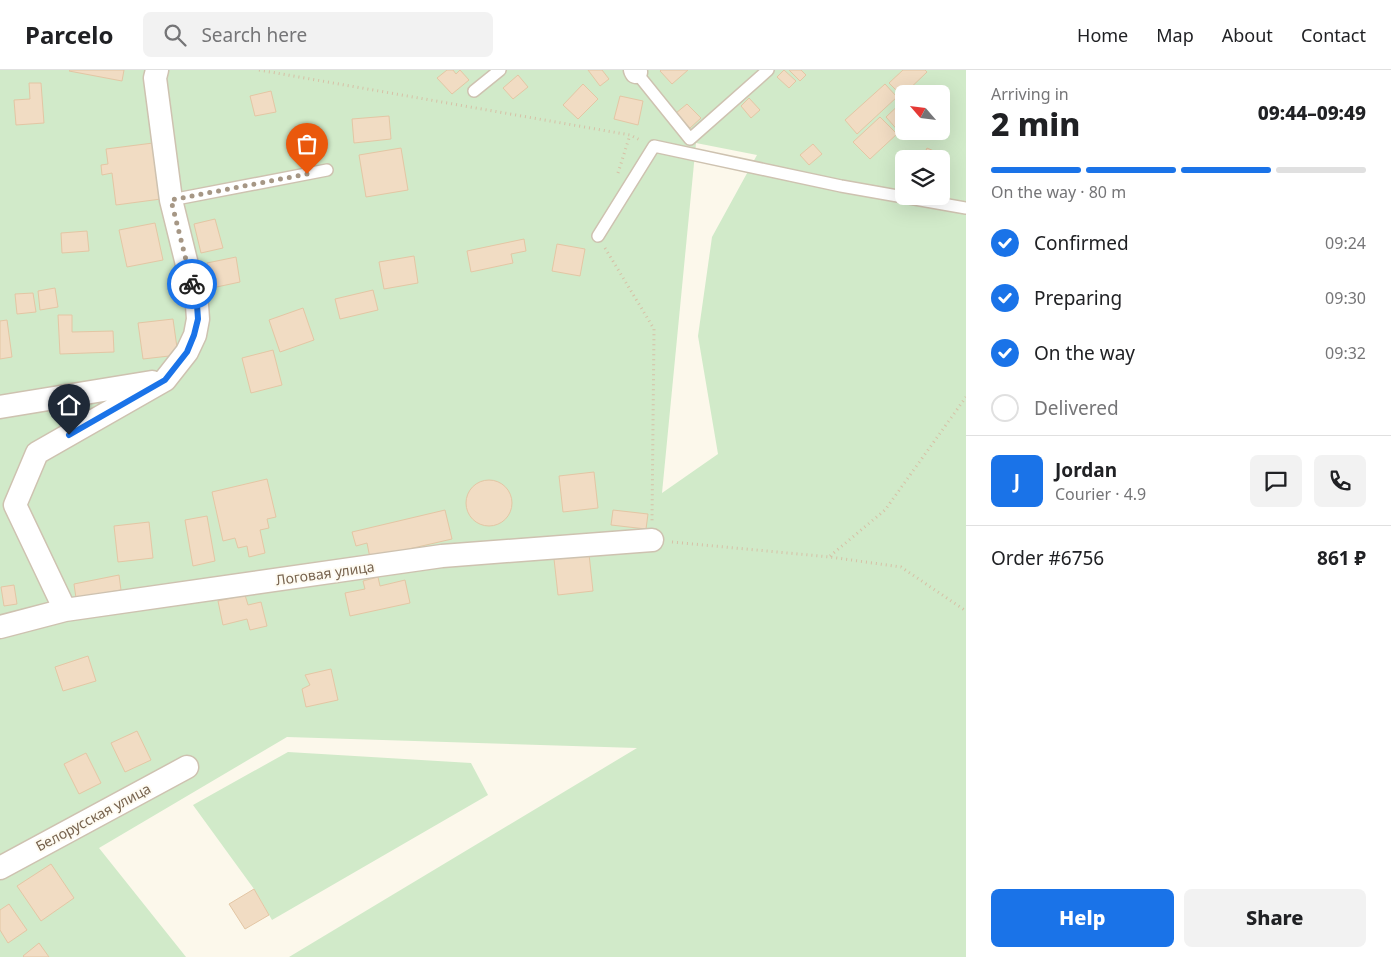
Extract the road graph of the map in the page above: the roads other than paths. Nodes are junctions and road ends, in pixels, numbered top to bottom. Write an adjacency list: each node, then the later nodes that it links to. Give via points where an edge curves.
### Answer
1 (500, 70): 5 (lane)
2 (768, 70): 3 (lane, via 690,138)
3 (637, 71)
4 (155, 73): 7 (street)
5 (474, 91)
6 (327, 170): 7 (lane)
7 (171, 200): 10 (street, via 198,319 187,352)
8 (966, 208): 9 (lane, via 841,186 654,146)
9 (598, 236)
10 (165, 380): 11 (street); 13 (street, via 38,454 15,505)
11 (0, 407)
12 (652, 540): 13 (street, Логовая улица, via 442,556)
13 (65, 610): 14 (street, Логовая улица)
14 (0, 627)
15 (186, 766): 16 (street, Белорусская улица)
16 (0, 868)

